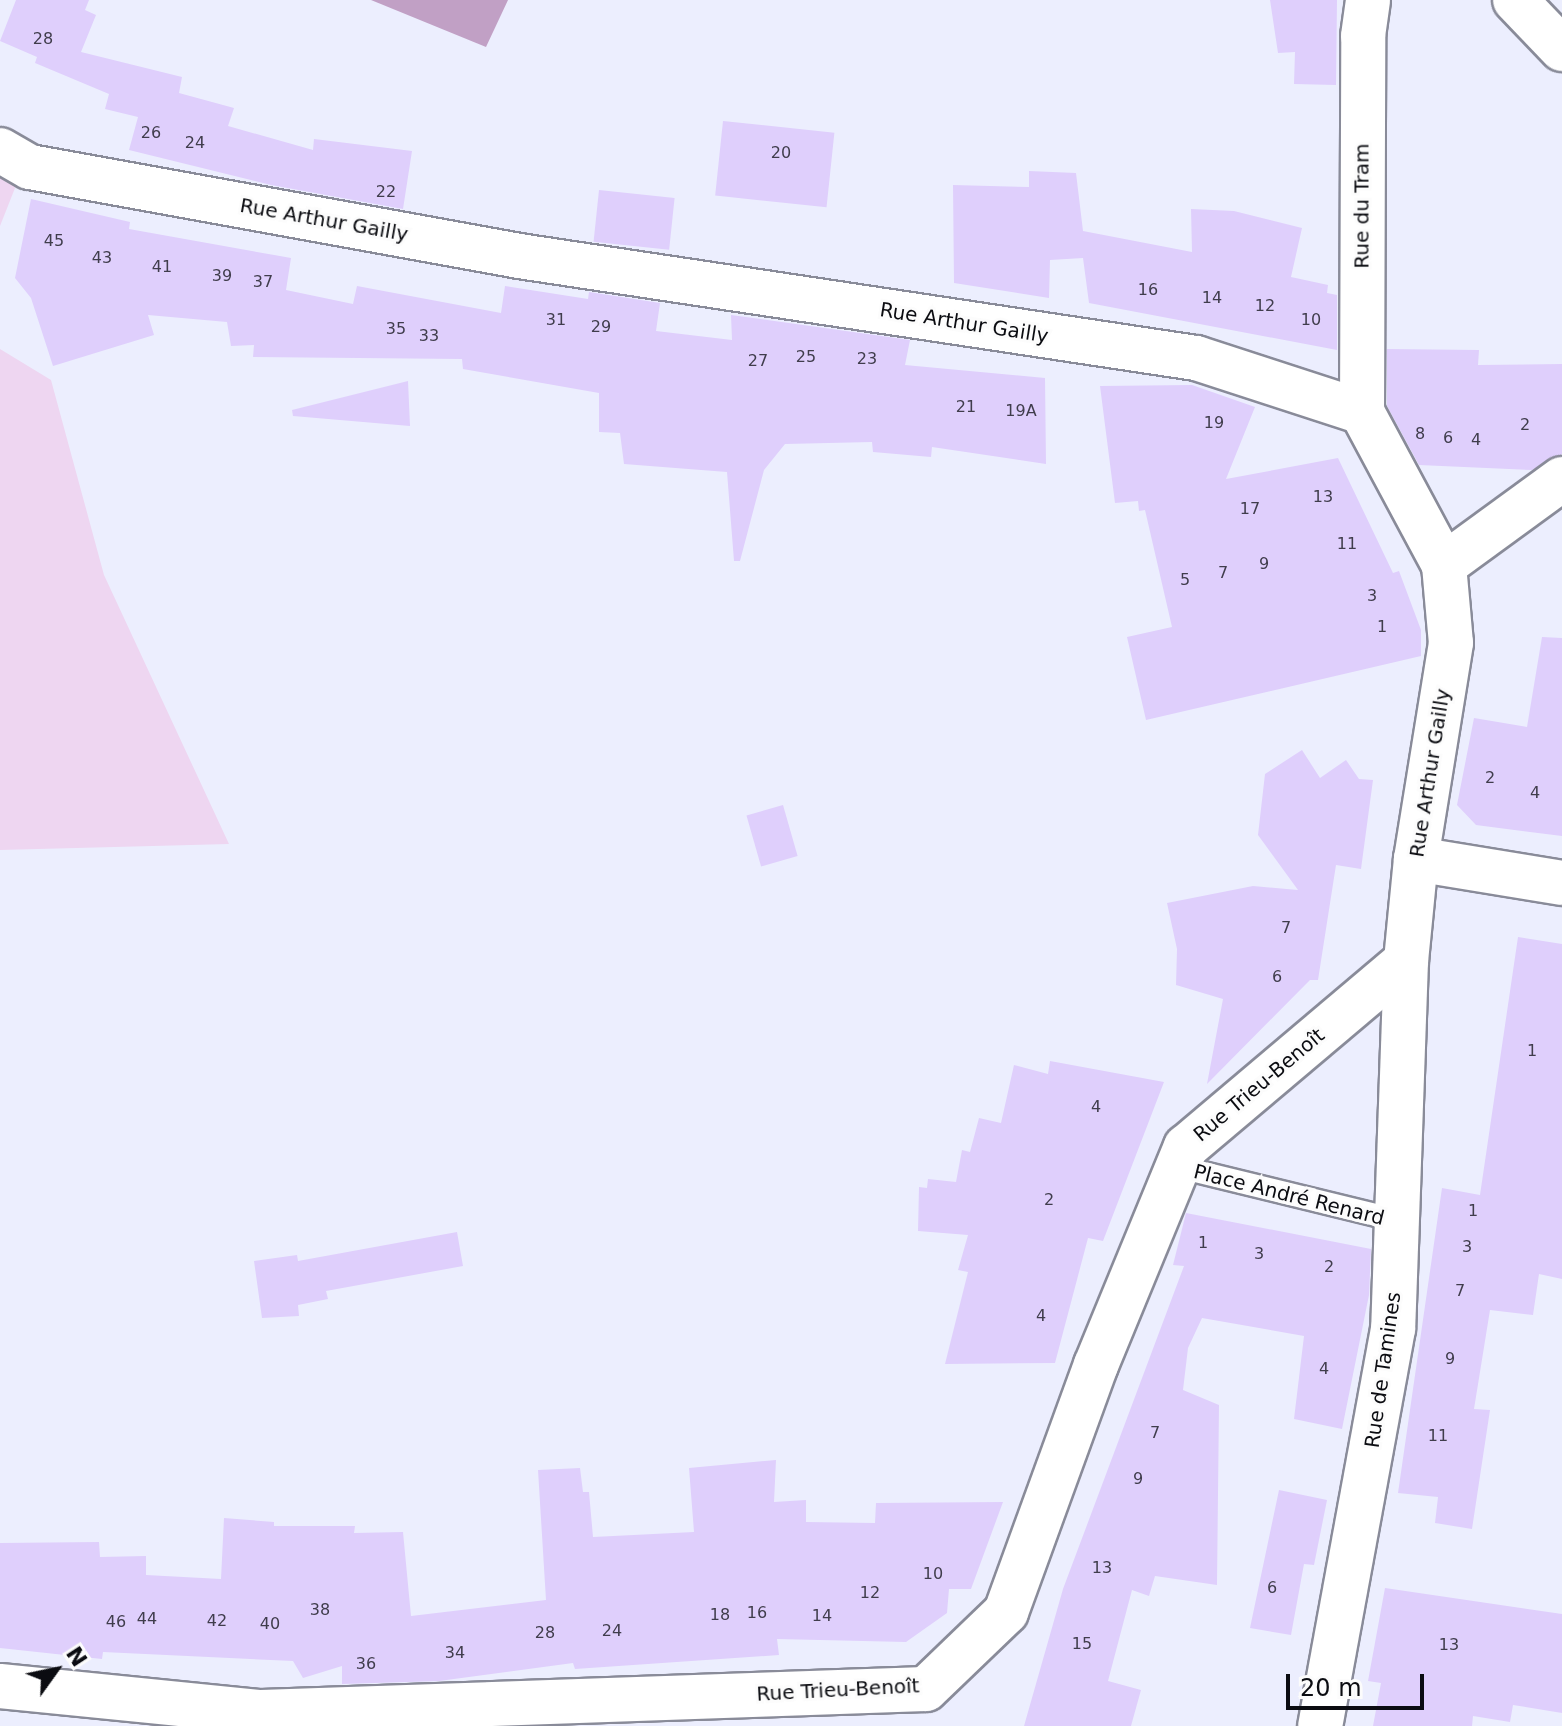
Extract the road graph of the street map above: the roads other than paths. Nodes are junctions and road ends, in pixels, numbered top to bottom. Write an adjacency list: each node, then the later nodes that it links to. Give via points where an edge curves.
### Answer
1 (1368, 0): 5 (street, Rue du Tram, via 1363,36)
2 (1515, 0): 3 (street)
3 (1562, 49)
4 (0, 150): 5 (street, Rue Arthur Gailly, via 30,167 519,256 1196,358)
5 (1362, 412): 7 (street, Rue Arthur Gailly)
6 (1562, 479): 7 (street)
7 (1444, 565): 8 (street, Rue Arthur Gailly, via 1451,643)
8 (1416, 859): 9 (street); 10 (street, Rue Arthur Gailly)
9 (1562, 883)
10 (1406, 961): 11 (street, Rue Trieu-Benoît, via 1186,1147); 12 (street, Rue de Tamines)
11 (1179, 1167): 12 (lane, Place André Renard); 14 (street, Rue Trieu-Benoît, via 1096,1365 1006,1612 926,1689)
12 (1400, 1221): 15 (street, Rue de Tamines, via 1393,1329)
13 (0, 1686): 14 (street, Rue Trieu-Benoît)
14 (258, 1719)
15 (1320, 1726)

